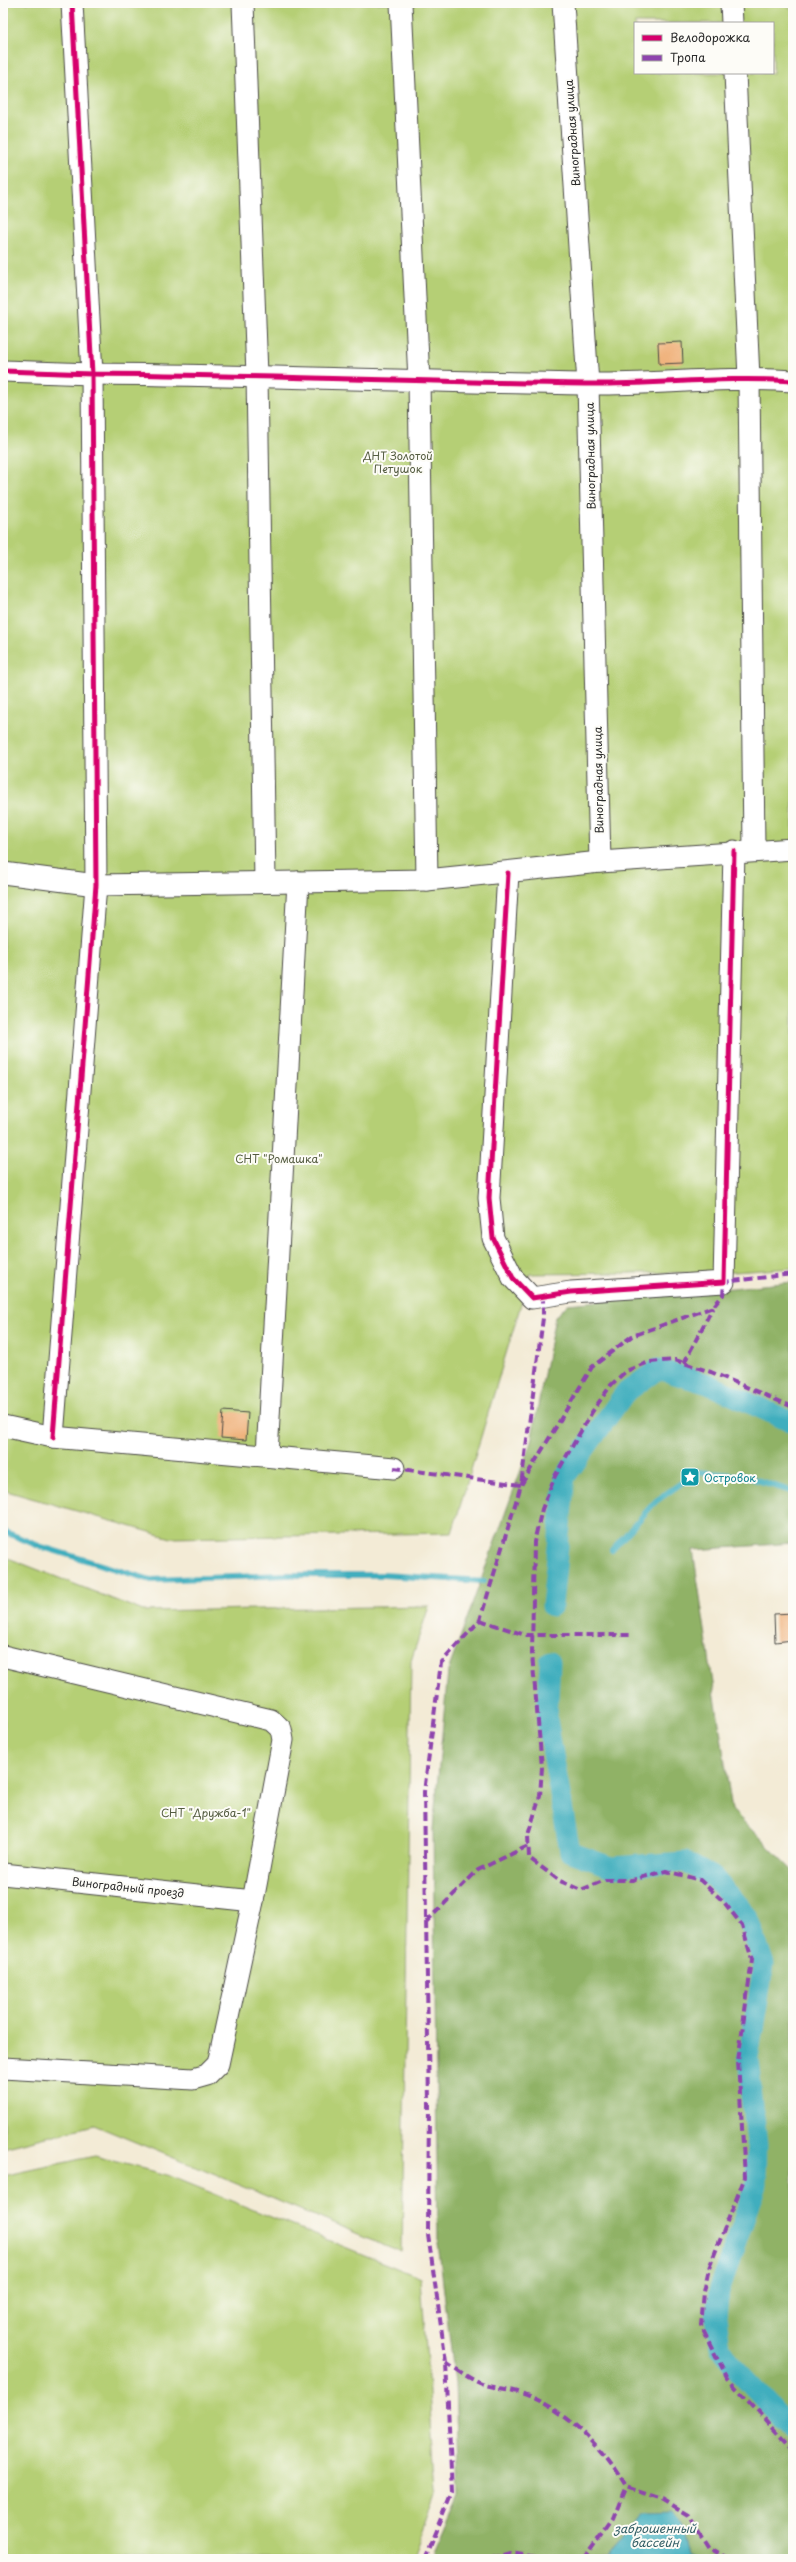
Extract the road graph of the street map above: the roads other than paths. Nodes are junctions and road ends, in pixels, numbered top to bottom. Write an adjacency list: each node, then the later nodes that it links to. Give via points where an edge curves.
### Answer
1 (72, 3): 9 (street)
2 (243, 3): 10 (street)
3 (401, 3): 12 (street)
4 (563, 3): 14 (street, Виноградная улица)
5 (731, 3): 6 (street)
6 (732, 22)
7 (735, 74): 11 (street)
8 (3, 371): 9 (street)
9 (92, 374): 10 (street); 23 (street)
10 (257, 375): 12 (street); 21 (street)
11 (749, 378): 13 (street); 14 (street); 16 (street)
12 (419, 381): 14 (street); 20 (street)
13 (793, 381)
14 (588, 384): 17 (street, Виноградная улица)
15 (793, 849): 16 (street)
16 (744, 851): 17 (street); 19 (street, via 724,1282 571,1292 532,1298 513,1278 493,1238 489,1198)
17 (600, 862): 19 (street)
18 (3, 873): 23 (street)
19 (508, 873): 20 (street)
20 (427, 880): 22 (street)
21 (265, 882): 22 (street); 23 (street)
22 (298, 882): 26 (street)
23 (96, 884): 25 (street)
24 (3, 1426): 25 (street)
25 (53, 1437): 26 (street)
26 (267, 1455): 27 (street)
27 (394, 1468)
28 (3, 1656): 30 (street, via 272,1720 281,1729 283,1740)
29 (3, 1874): 30 (street, Виноградный проезд)
30 (252, 1901): 31 (street, via 218,2064 207,2075 193,2079)
31 (3, 2068)

